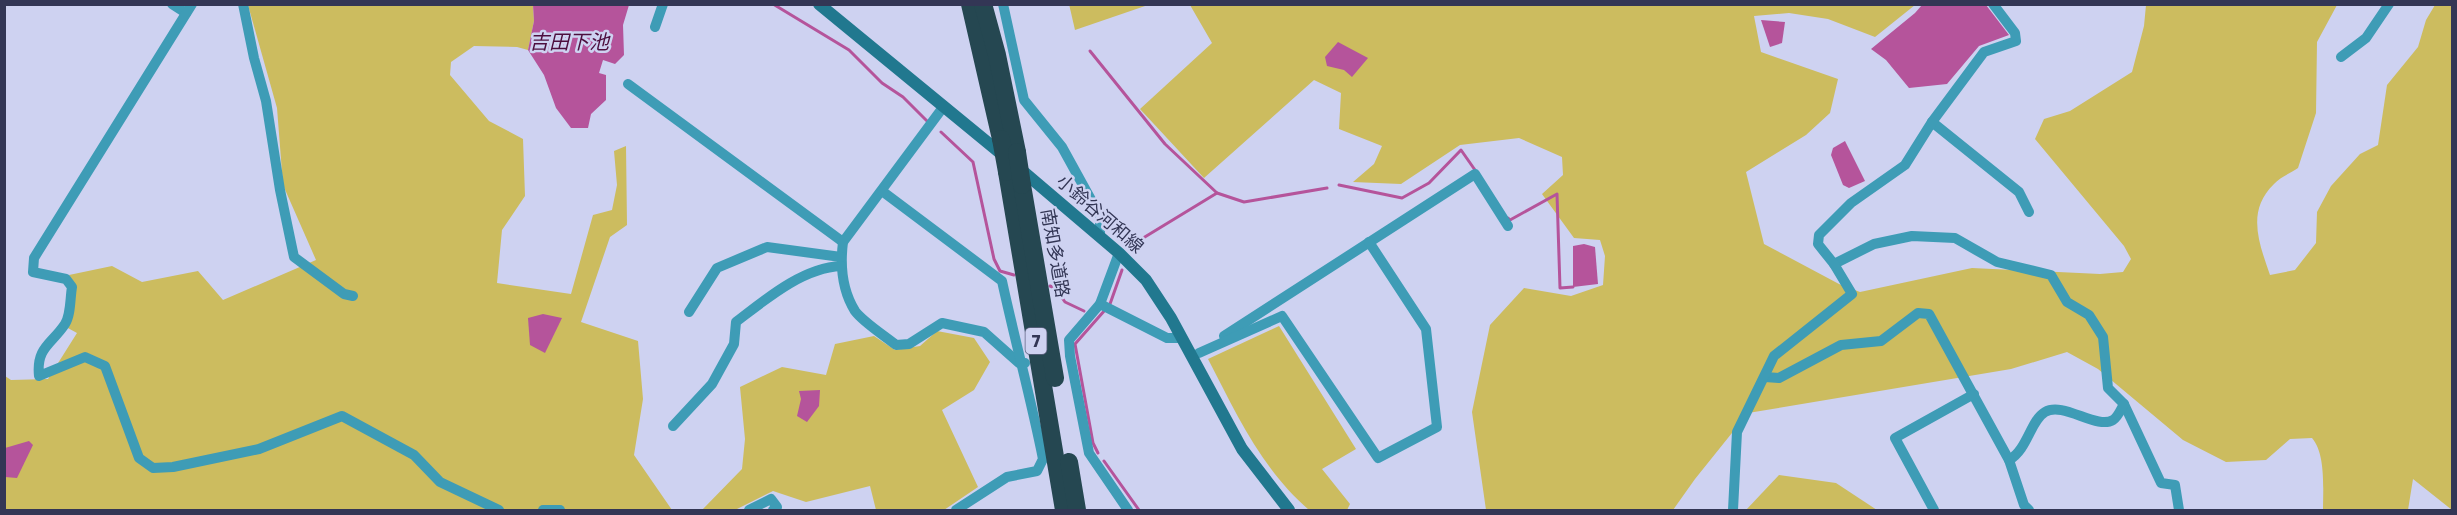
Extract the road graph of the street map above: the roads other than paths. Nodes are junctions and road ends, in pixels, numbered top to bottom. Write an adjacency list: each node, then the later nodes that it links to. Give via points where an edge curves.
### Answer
1 (172, 4): 10 (street)
2 (243, 4): 25 (street, via 266,101 294,257 344,294)
3 (663, 4): 11 (street)
4 (819, 4): 14 (main road, 小鈴谷河和線)
5 (970, 4): 42 (highway, 南知多道路 / 7, bridge, via 1007,172)
6 (983, 4): 43 (highway, 南知多道路 / 7, bridge, via 1017,152)
7 (1003, 4): 19 (street, via 1024,100 1062,147 1100,216)
8 (1993, 4): 15 (street, via 2015,33 2016,41 1984,52)
9 (2389, 4): 12 (street, via 2366,38)
10 (189, 9): 36 (street, via 34,258 33,272 66,279 72,287 66,323 47,343 37,364 39,376 85,357 105,366 139,458 153,468 259,449 342,416 414,455 440,482)
11 (655, 27)
12 (2341, 57)
13 (628, 84): 20 (street)
14 (944, 106): 16 (street); 19 (main road, 小鈴谷河和線)
15 (1932, 122): 17 (street, via 2019,192); 24 (street, via 1905,165 1851,202 1819,235 1818,244)
16 (882, 191): 20 (street); 30 (street, via 1002,281)
17 (2029, 212)
18 (1508, 226): 21 (street, via 1475,174)
19 (1100, 237): 22 (main road, 小鈴谷河和線)
20 (843, 242): 23 (street)
21 (1369, 242): 29 (street); 29 (street, via 1426,329 1437,427 1378,458 1282,316)
22 (1119, 253): 26 (street); 28 (main road, 小鈴谷河和線, via 1146,280)
23 (841, 262): 27 (street, via 767,247 717,268); 30 (street, via 844,284 856,312 896,345 909,344 942,323 984,332); 34 (street, via 781,287 736,322 734,344 712,384)
24 (1834, 264): 31 (street, via 1852,294 1774,356); 33 (street, via 1874,244 1912,236 1955,238 1997,262 2051,275 2067,302 2089,315 2103,337 2108,388)
25 (353, 296)
26 (1100, 304): 28 (street, via 1167,338); 44 (street, via 1069,340 1066,357 1089,453)
27 (689, 312)
28 (1181, 338): 29 (main road, 小鈴谷河和線)
29 (1195, 355): 45 (main road, 小鈴谷河和線, via 1242,449)
30 (1022, 363): 41 (street, via 1043,459 1037,471 1007,477)
31 (1765, 377): 32 (street, via 1779,378 1840,345 1881,341 1918,313 1929,314); 46 (street, via 1737,432)
32 (1974, 394): 35 (street); 47 (street, via 1895,438)
33 (2124, 404): 35 (street, via 2115,419 2106,423 2053,409 2043,413 2018,455); 49 (street, via 2161,483 2175,484)
34 (673, 426)
35 (2008, 460): 48 (street)
36 (499, 510)
37 (543, 510): 38 (street)
38 (560, 510)
39 (748, 510): 40 (street, via 771,499 777,507)
40 (773, 510)
41 (956, 510)
42 (1064, 510)
43 (1077, 510)
44 (1128, 510)
45 (1289, 510)
46 (1733, 510)
47 (1934, 510)
48 (2029, 510)
49 (2180, 510)

